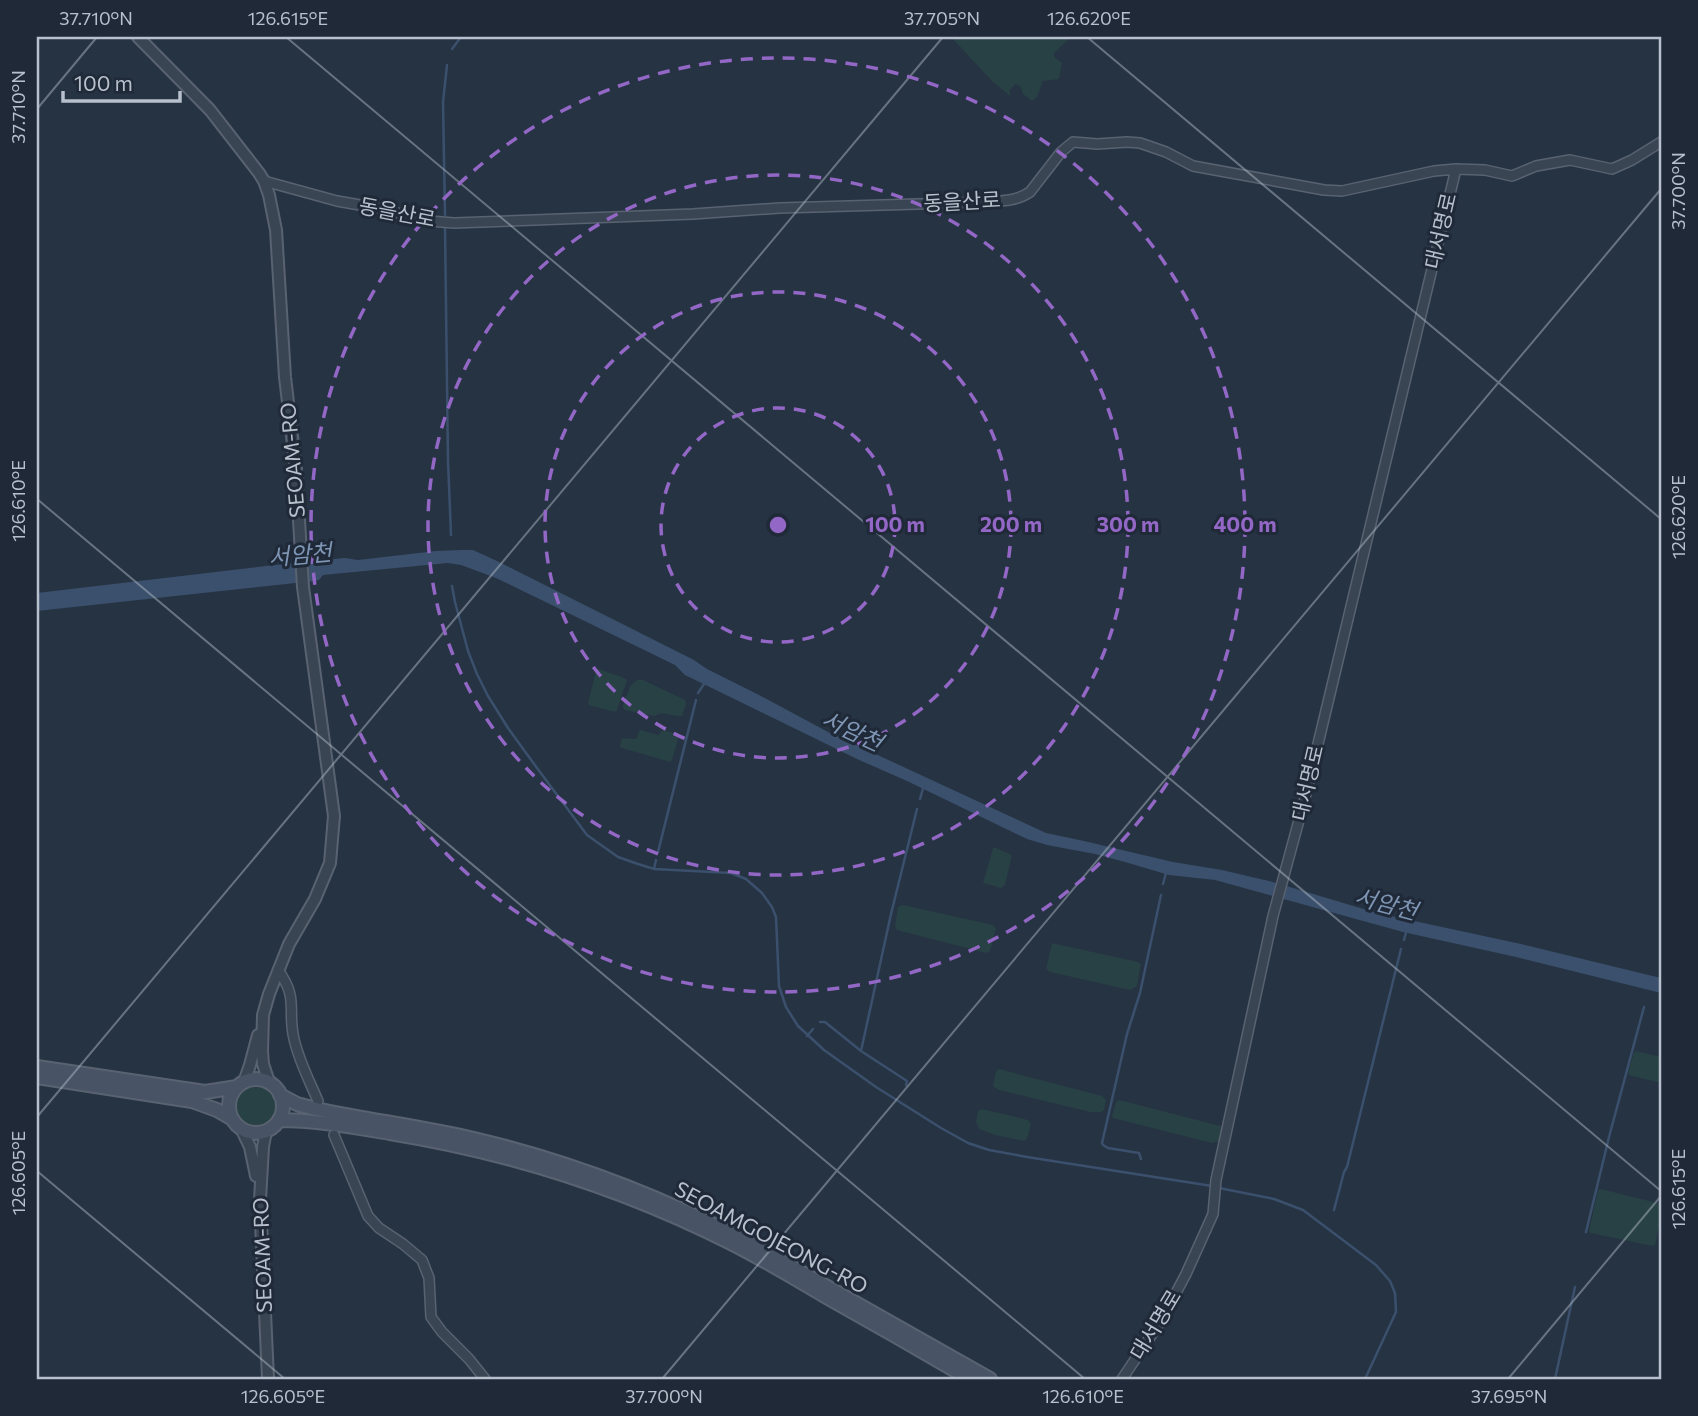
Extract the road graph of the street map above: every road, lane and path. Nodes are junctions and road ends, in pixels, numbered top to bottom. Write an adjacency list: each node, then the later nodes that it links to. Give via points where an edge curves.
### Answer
1 (138, 37): 4 (street, SEOAM-RO, via 209,110)
2 (1661, 142): 3 (street, 동을산로, via 1612,169 1570,160 1512,176)
3 (1456, 169): 4 (street, 동을산로, via 1342,191 1324,190 1192,166 1140,143 1073,142 1030,192 1002,201 454,223 337,201); 23 (street, 대서명로, via 1275,911 1216,1180 1213,1214 1181,1286)
4 (264, 181): 5 (street, SEOAM-RO, via 276,230 303,587 334,816 330,863)
5 (278, 970): 6 (street, SEOAM-RO); 12 (street, via 292,997 293,1035 300,1062)
6 (263, 1015): 9 (street, SEOAM-RO, via 263,1064); 10 (street)
7 (37, 1067): 10 (main road, via 205,1092)
8 (37, 1077): 13 (main road, via 192,1101)
9 (269, 1082): 10 (main road, via 252,1079); 11 (main road)
10 (240, 1084): 13 (main road, via 229,1102)
11 (280, 1095): 14 (main road, via 283,1111); 22 (main road, SEOAMGOJEONG-RO, via 316,1109 492,1144 644,1194 744,1240)
12 (318, 1101)
13 (231, 1118): 15 (main road)
14 (279, 1120): 16 (main road); 21 (main road, SEOAMGOJEONG-RO, via 325,1123 467,1147 621,1195 730,1243)
15 (242, 1130): 16 (main road); 18 (street)
16 (266, 1131): 18 (street, SEOAM-RO)
17 (334, 1135): 20 (street, via 368,1216 422,1260 429,1278 431,1317)
18 (260, 1200): 19 (street, SEOAM-RO)
19 (268, 1379)
20 (485, 1379)
21 (970, 1379)
22 (990, 1379)
23 (1122, 1379)

